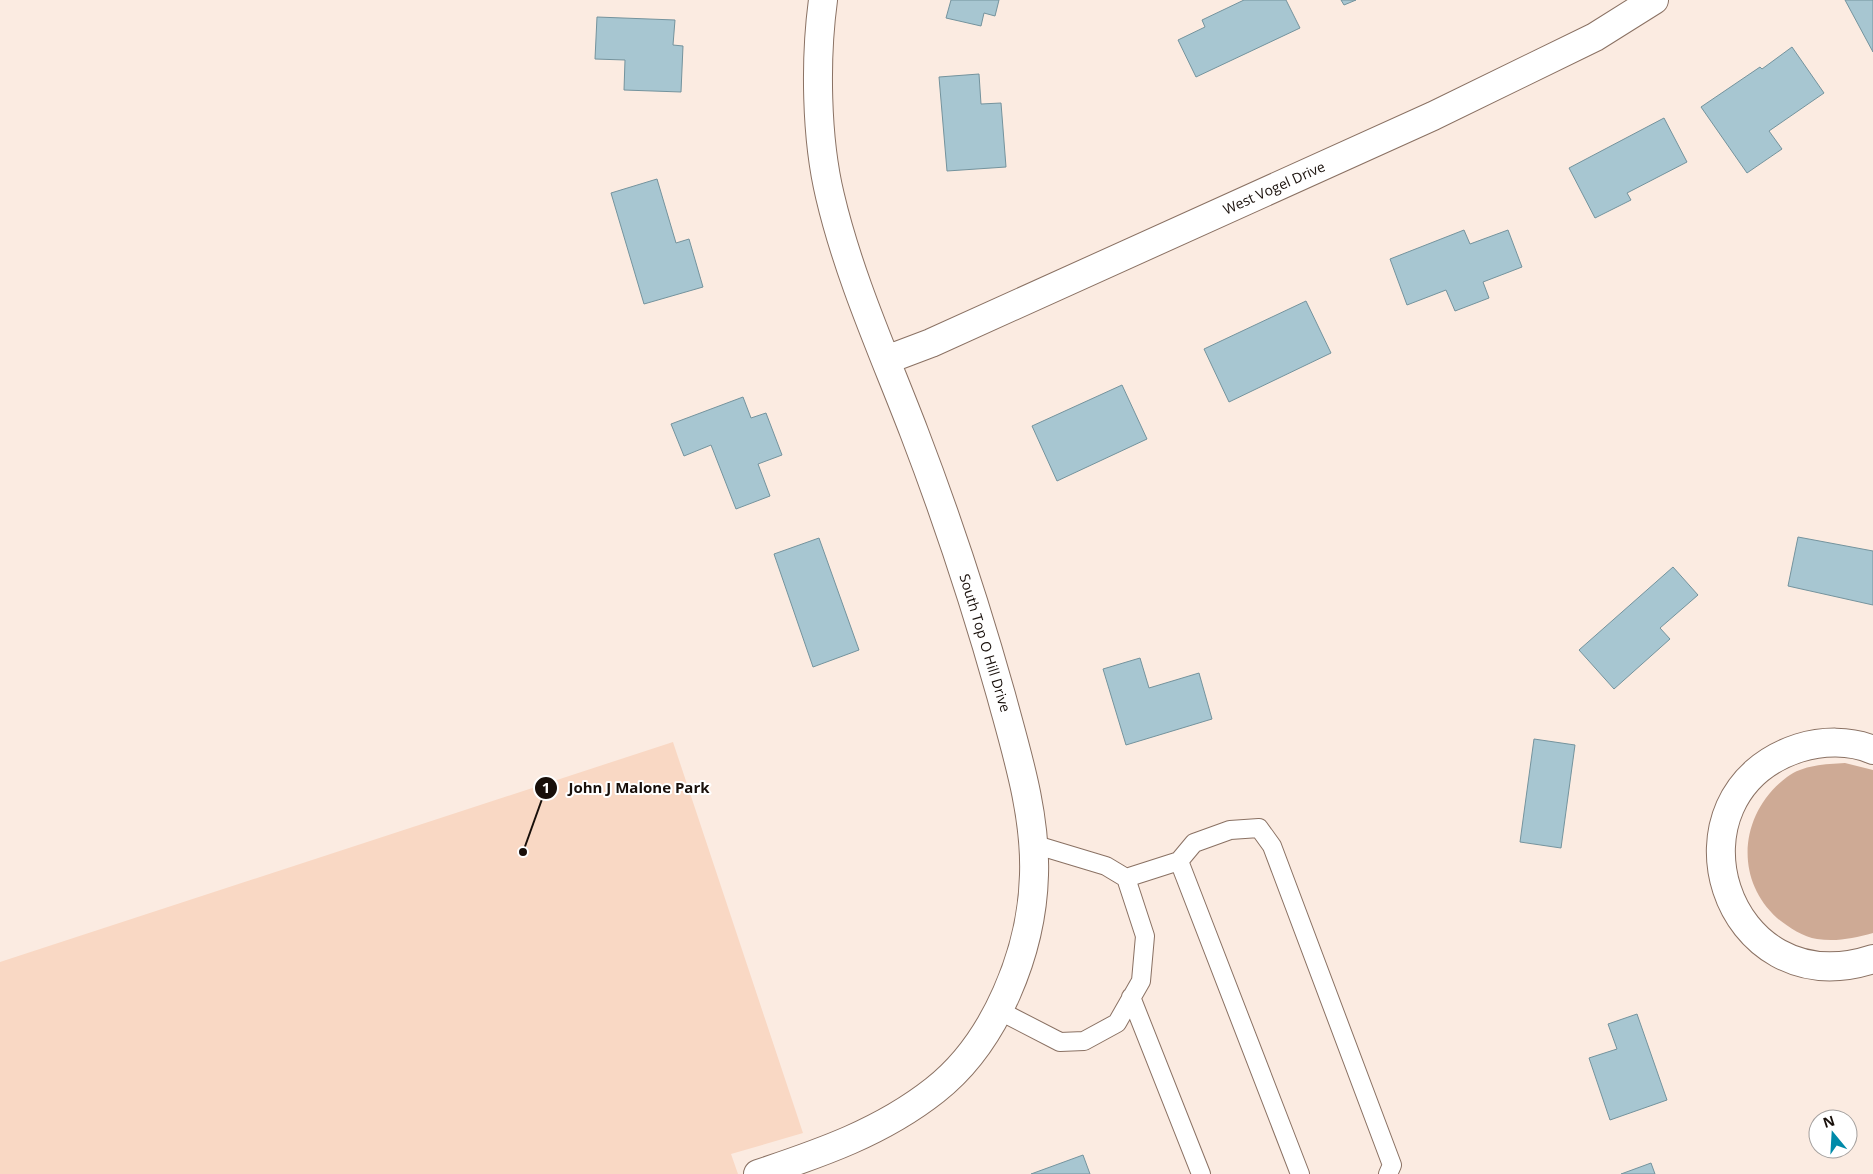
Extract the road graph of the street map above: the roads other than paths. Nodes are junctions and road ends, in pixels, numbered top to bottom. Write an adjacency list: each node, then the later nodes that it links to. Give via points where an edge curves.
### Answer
1 (823, 0): 3 (street, South Top O Hill Drive, via 818,74 829,194 853,278)
2 (1654, 0): 3 (street, West Vogel Drive, via 1595,37 1433,116 940,339)
3 (886, 360): 5 (street, South Top O Hill Drive, via 937,492 982,627 1019,760)
4 (1873, 750): 8 (street, via 1839,743 1812,744 1787,752 1762,768 1741,790 1727,815 1720,844 1722,874 1730,902 1746,927 1768,947 1794,961 1823,967 1853,966)
5 (1034, 844): 7 (lane, via 1106,866); 10 (street, South Top O Hill Drive, via 1034,877 1028,920 1013,980)
6 (1179, 861): 7 (lane); 13 (lane); 14 (lane, via 1194,843 1230,830 1259,828 1272,846 1392,1165)
7 (1126, 878): 9 (lane, via 1145,936 1141,981)
8 (1873, 959)
9 (1131, 997): 10 (lane, via 1117,1023 1084,1041 1060,1042); 12 (lane)
10 (998, 1010): 11 (street, South Top O Hill Drive, via 973,1052 936,1090 878,1128)
11 (764, 1173)
12 (1201, 1174)
13 (1300, 1174)
14 (1388, 1174)

